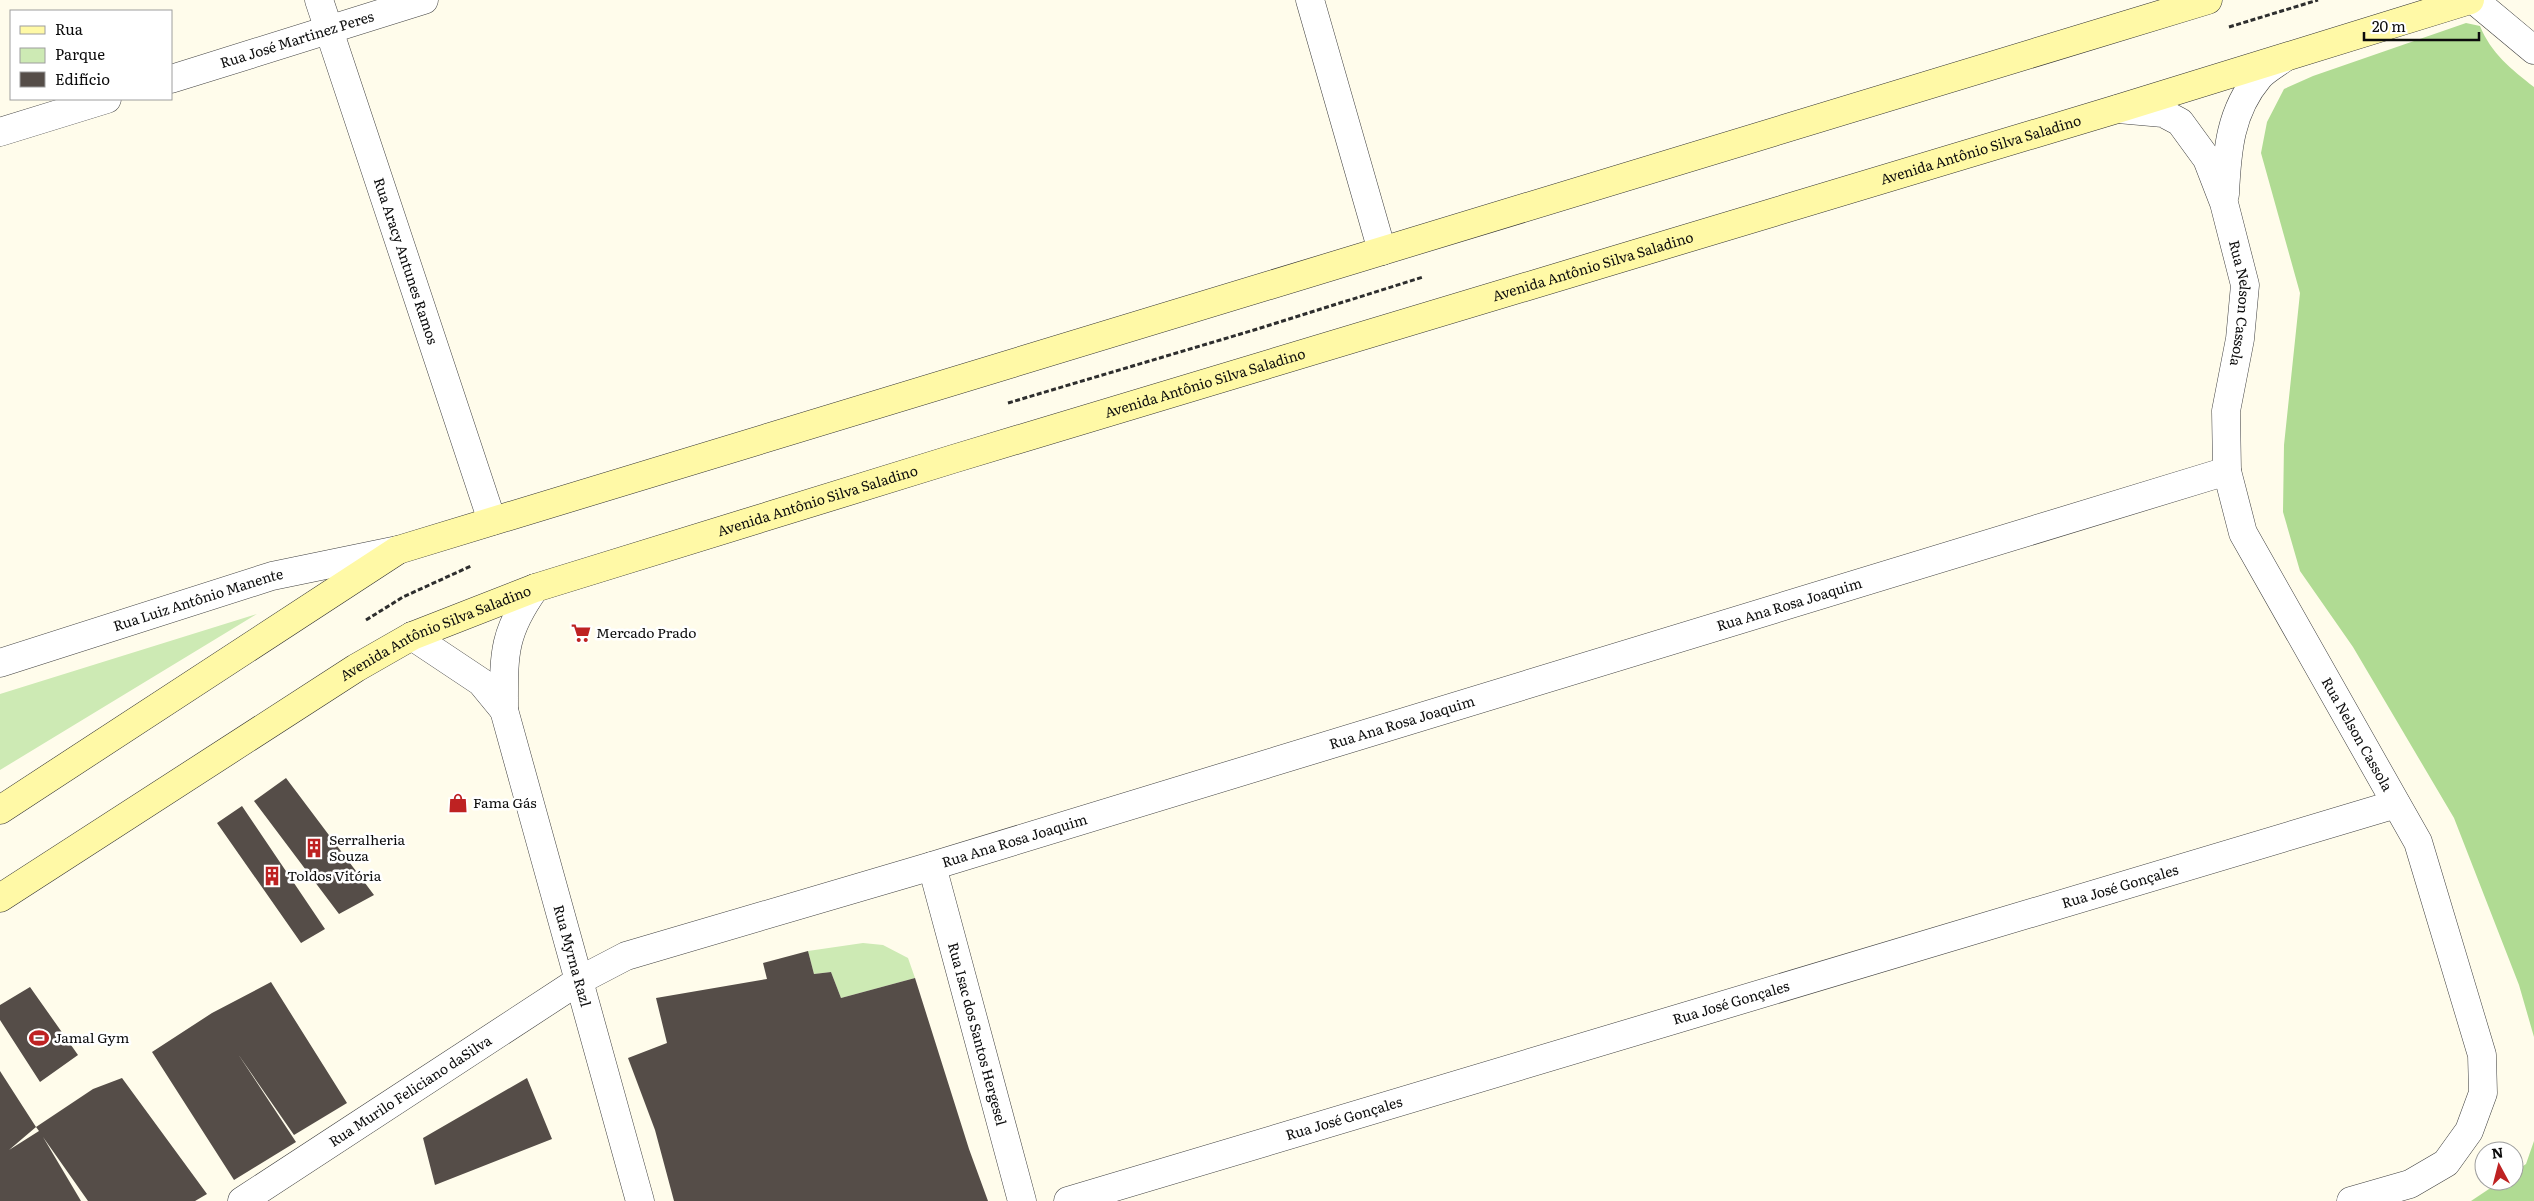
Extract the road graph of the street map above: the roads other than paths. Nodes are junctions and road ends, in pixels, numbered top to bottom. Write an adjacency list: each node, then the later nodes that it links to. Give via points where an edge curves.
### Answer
1 (320, 0): 6 (street, Rua Aracy Antunes Ramos)
2 (424, 0): 6 (street, Rua José Martinez Peres)
3 (1310, 0): 14 (street)
4 (2208, 0): 14 (main road)
5 (2472, 0): 7 (street); 8 (main road, Avenida Antônio Silva Saladino)
6 (329, 29): 9 (street, Rua José Martinez Peres); 16 (street, Rua Aracy Antunes Ramos)
7 (2534, 50)
8 (2284, 58): 11 (main road, Avenida Antônio Silva Saladino); 13 (street, Rua Nelson Cassola, via 2260,76 2242,102 2232,125)
9 (172, 79)
10 (104, 100): 12 (street)
11 (2117, 109): 13 (street, Rua Nelson Cassola, via 2163,113 2180,122 2207,159); 18 (main road, Avenida Antônio Silva Saladino, via 952,459)
12 (0, 132)
13 (2224, 203): 15 (street, Rua Nelson Cassola, via 2245,285 2240,339 2226,411)
14 (1382, 251): 16 (main road)
15 (2227, 471): 22 (street, Rua Nelson Cassola, via 2243,533); 24 (street, Rua Ana Rosa Joaquim)
16 (492, 521): 17 (main road)
17 (398, 550): 20 (street, Rua Luiz Antônio Manente, via 272,576); 23 (main road)
18 (535, 588): 19 (main road, Avenida Antônio Silva Saladino); 21 (street, Rua Myrna Razl, via 511,628 505,654)
19 (412, 636): 21 (street, Rua Myrna Razl, via 481,682); 25 (main road, Avenida Antônio Silva Saladino, via 356,668)
20 (0, 662)
21 (504, 710): 26 (street, Rua Myrna Razl)
22 (2396, 804): 30 (street, Rua José Gonçales); 31 (street, Rua Nelson Cassola, via 2418,842 2482,1055 2483,1093 2469,1131 2446,1163 2410,1184)
23 (0, 810)
24 (932, 866): 26 (street, Rua Ana Rosa Joaquim, via 626,956); 29 (street, Rua Isac dos Santos Hergesel)
25 (0, 898)
26 (580, 980): 27 (street, Rua Murilo Feliciano daSilva); 28 (street, Rua Myrna Razl)
27 (252, 1198)
28 (640, 1201)
29 (1022, 1201)
30 (1068, 1201)
31 (2351, 1201)

